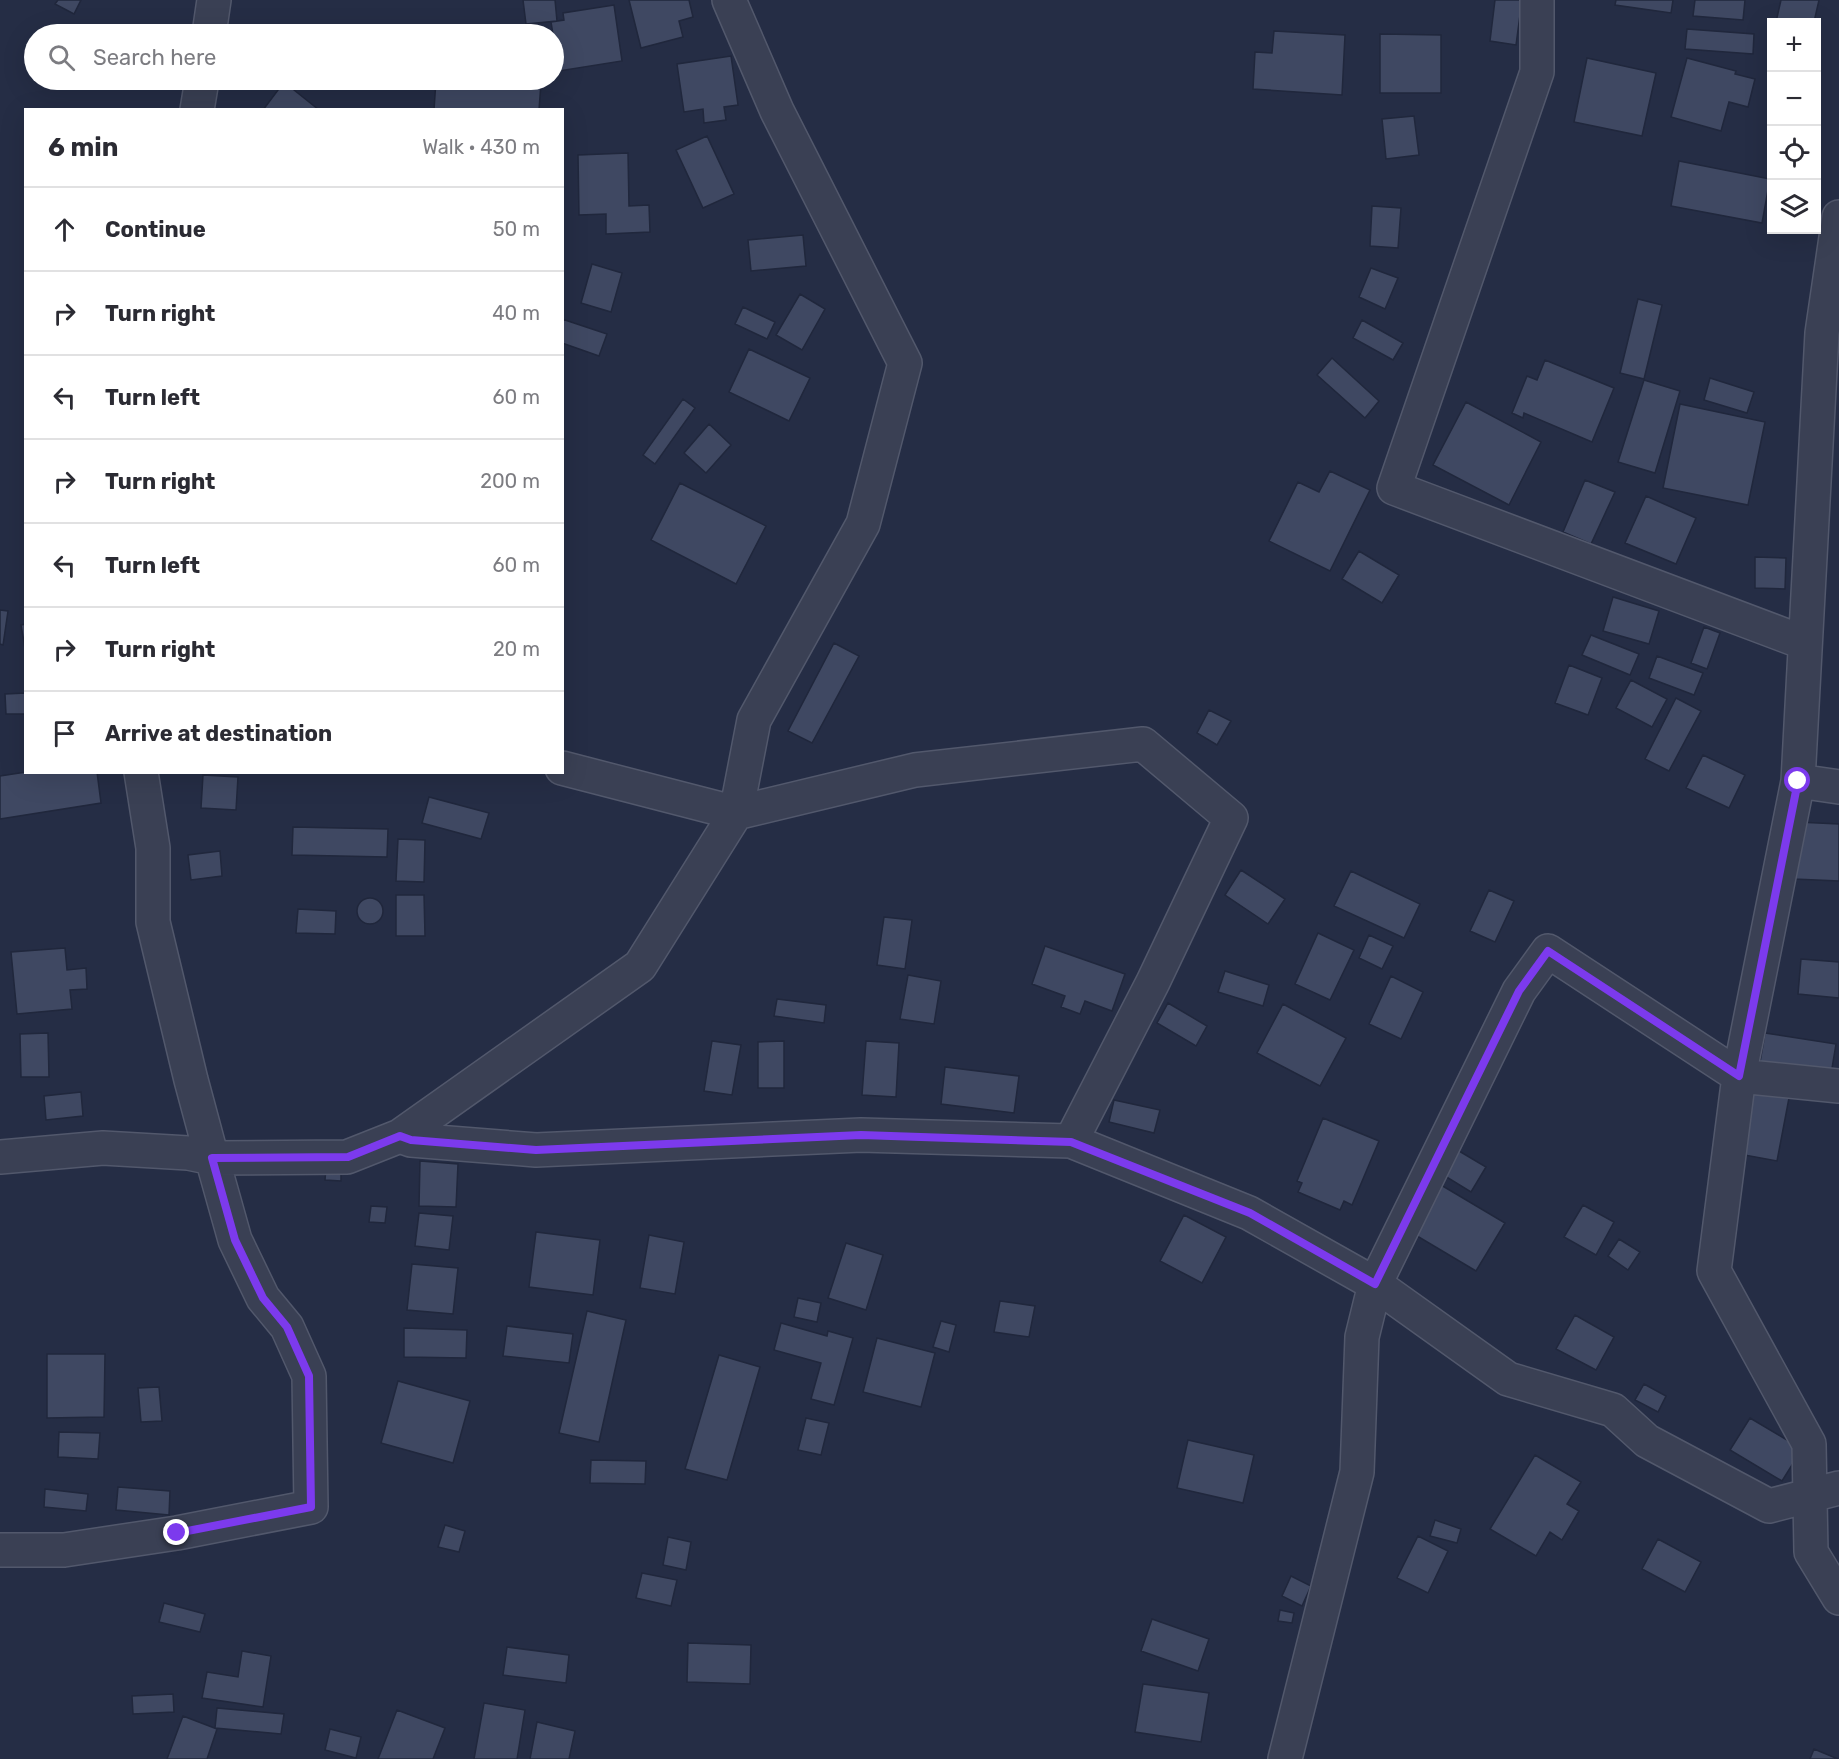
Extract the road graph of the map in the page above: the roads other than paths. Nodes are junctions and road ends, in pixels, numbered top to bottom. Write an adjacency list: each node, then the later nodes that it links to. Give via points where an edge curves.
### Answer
1 (214, 0): 4 (street)
2 (729, 0): 14 (street, via 777,111 904,363 863,524 754,720)
3 (1537, 0): 9 (street, via 1537,72 1394,488)
4 (210, 24)
5 (200, 90): 6 (street)
6 (197, 108)
7 (1839, 217): 8 (street)
8 (1830, 336): 9 (street)
9 (1805, 644): 12 (street)
10 (564, 769): 14 (street)
11 (141, 774): 20 (street, via 153,848 153,922)
12 (1798, 781): 13 (street); 15 (street)
13 (1839, 787)
14 (736, 813): 17 (street, via 640,966); 18 (street, via 915,770 1143,744 1231,818)
15 (1739, 1076): 16 (street); 21 (street, via 1548,951 1519,991); 22 (street, via 1714,1271 1809,1444)
16 (1839, 1086)
17 (400, 1136): 18 (street, via 536,1150 861,1135); 20 (street, via 348,1157)
18 (1071, 1142): 21 (street, via 1250,1213)
19 (0, 1157): 20 (street, via 103,1148)
20 (212, 1158): 23 (street, via 235,1240 263,1298 287,1327 309,1376 311,1507 64,1550)
21 (1375, 1284): 22 (street, via 1508,1379 1613,1410 1647,1441 1769,1506); 25 (street, via 1362,1336 1357,1472)
22 (1824, 1492): 24 (street, via 1811,1552)
23 (0, 1550)
24 (1839, 1598)
25 (1285, 1759)

